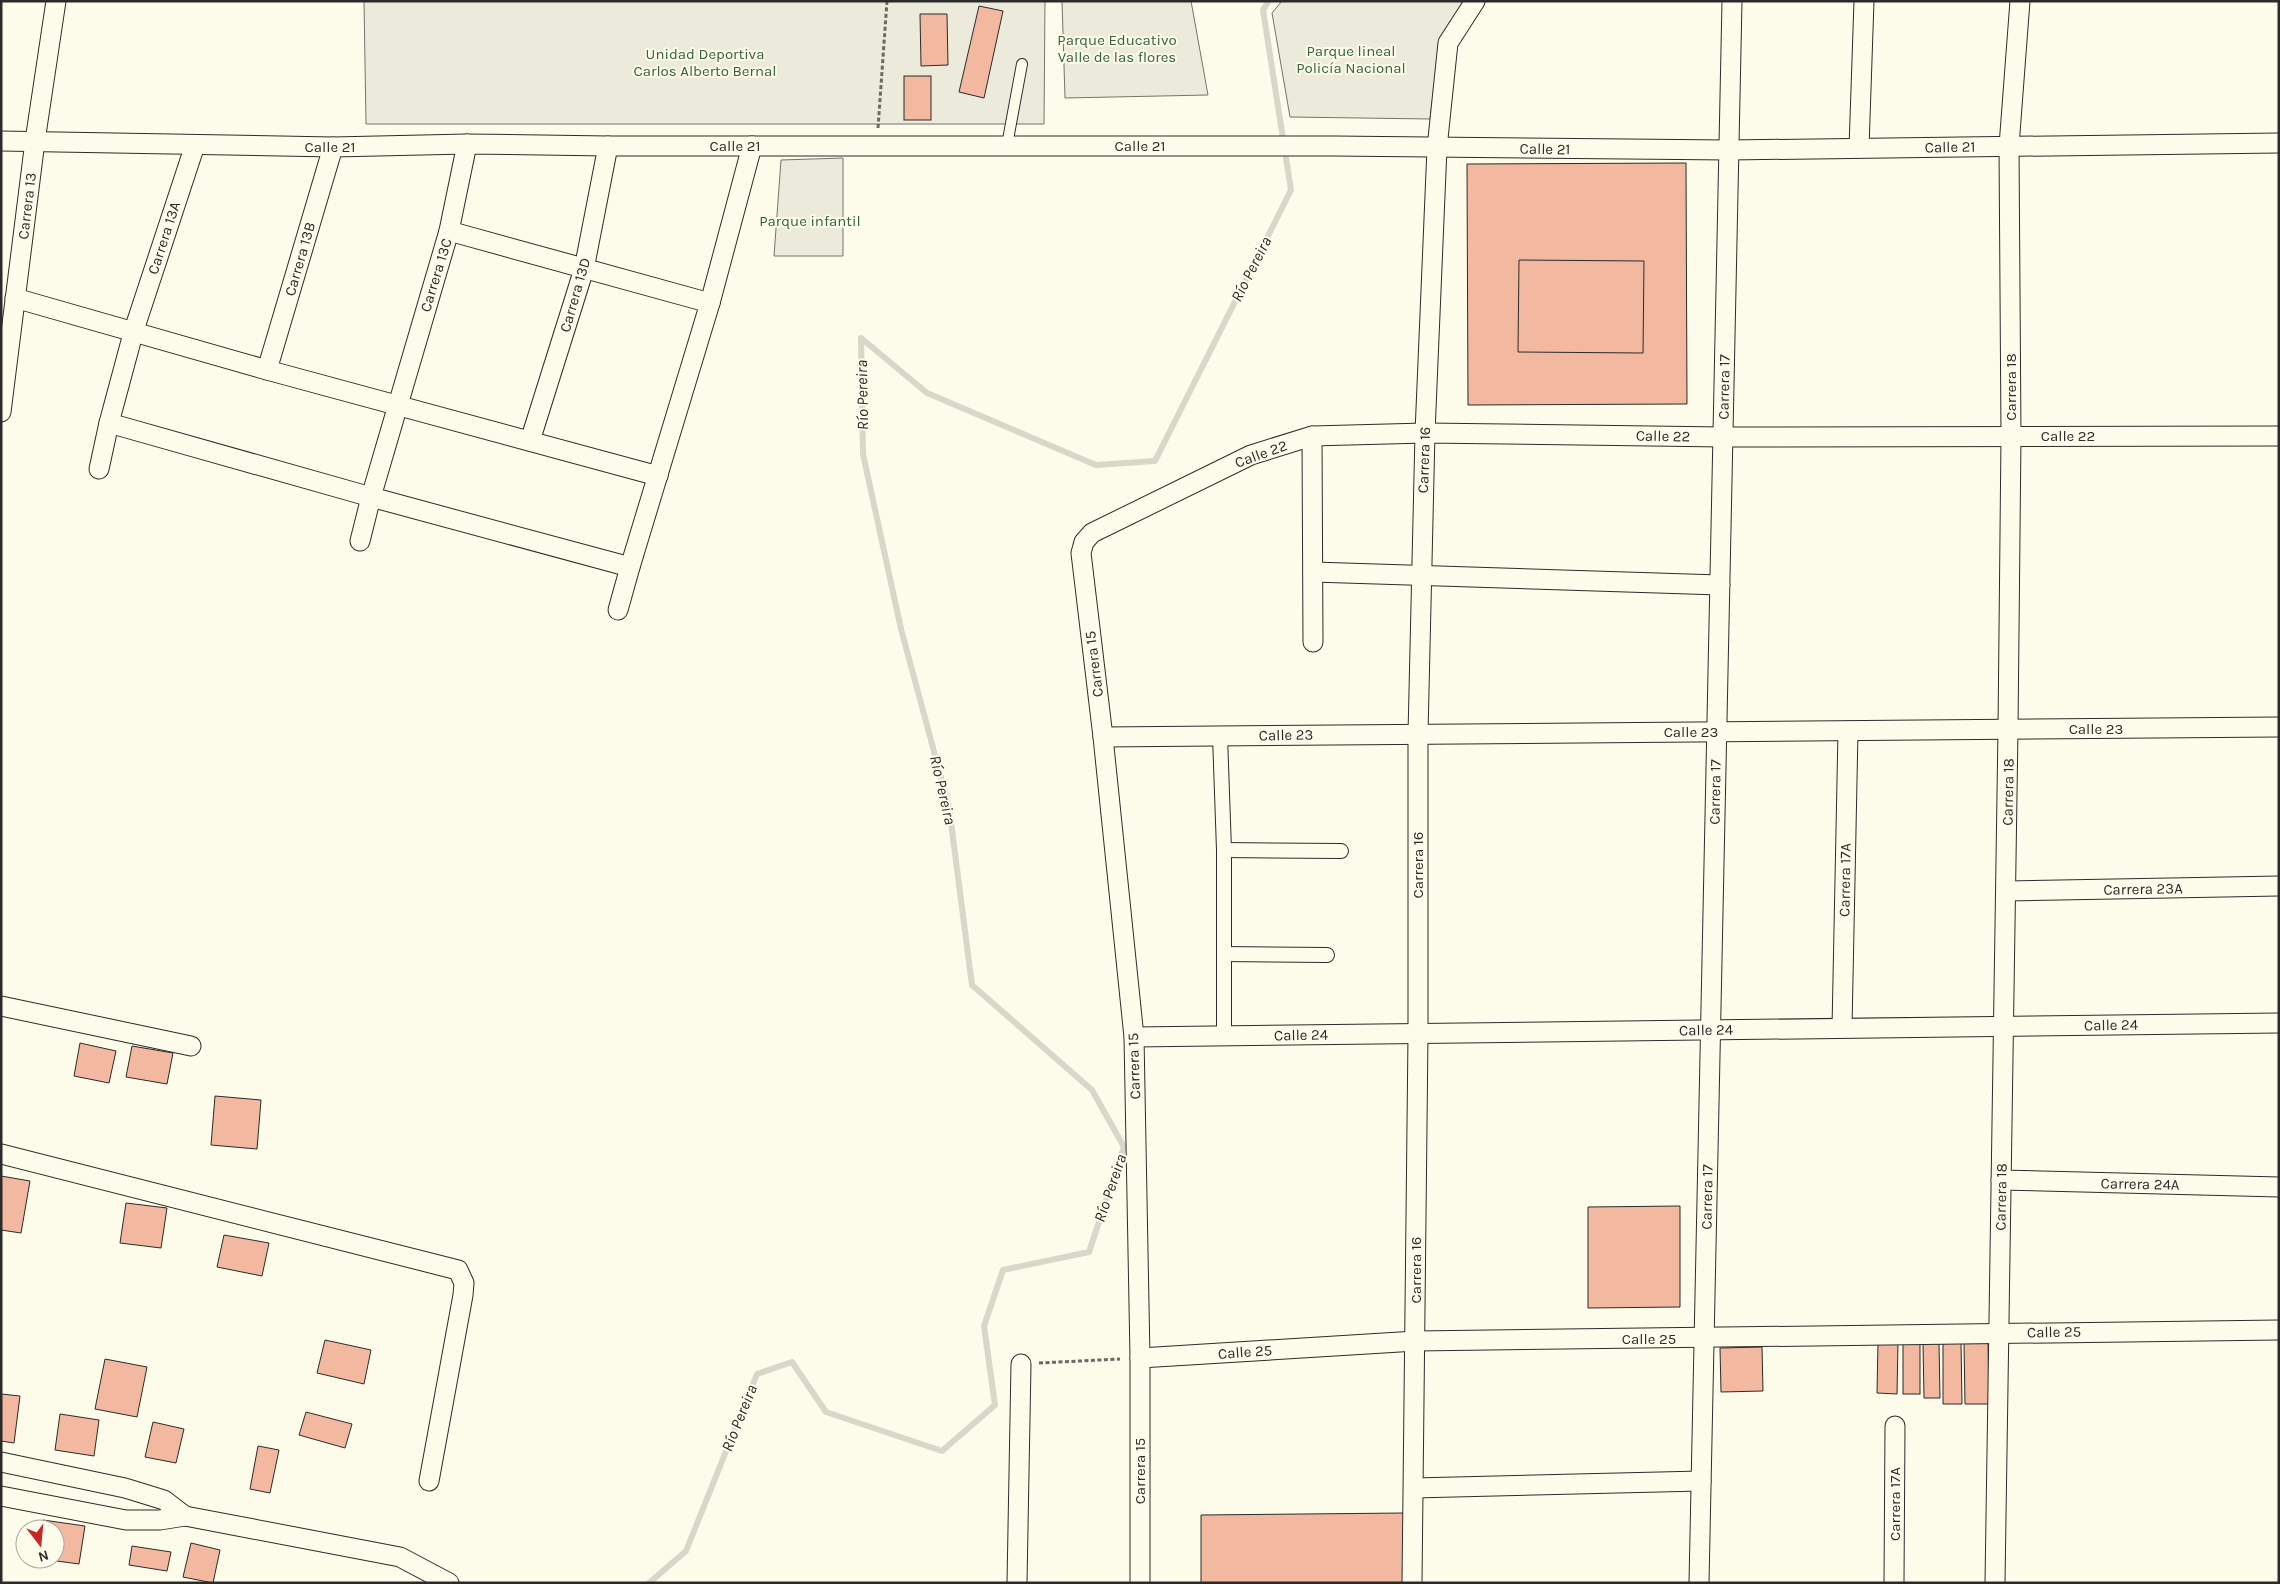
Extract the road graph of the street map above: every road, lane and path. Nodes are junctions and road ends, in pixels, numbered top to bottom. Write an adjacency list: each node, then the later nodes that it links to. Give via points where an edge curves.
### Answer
1 (56, 1): 8 (street, Carrera 13)
2 (887, 1): 16 (path)
3 (1475, 1): 19 (street, Carrera 16, via 1448,43)
4 (1732, 1): 21 (street, Carrera 17)
5 (1864, 1): 20 (street)
6 (2020, 1): 17 (street, Carrera 18)
7 (1022, 64): 13 (lane)
8 (35, 140): 9 (street, Calle 21); 12 (street, Calle 21); 24 (street, Carrera 13)
9 (1, 141)
10 (2279, 143): 17 (street, Calle 21)
11 (468, 144): 14 (street, Calle 21); 18 (street, Calle 21); 22 (street, Carrera 13C)
12 (194, 145): 18 (street, Calle 21); 26 (street, Carrera 13A)
13 (1007, 145): 16 (street, Calle 21); 19 (street, Calle 21)
14 (608, 146): 15 (street, Calle 21); 23 (street, Carrera 13D)
15 (752, 146): 16 (street, Calle 21); 25 (street)
16 (876, 146)
17 (2009, 146): 20 (street, Calle 21); 34 (street, Carrera 18)
18 (332, 147): 27 (street, Carrera 13B)
19 (1437, 148): 21 (street, Calle 21); 31 (street, Carrera 16)
20 (1859, 148): 21 (street, Calle 21)
21 (1729, 150): 33 (street, Carrera 17)
22 (450, 231): 23 (street); 28 (street, Carrera 13C)
23 (584, 269): 25 (street); 36 (street, Carrera 13D)
24 (15, 298): 26 (street); 29 (street, Carrera 13)
25 (710, 303): 38 (street)
26 (134, 330): 27 (street); 30 (street, Carrera 13A)
27 (267, 370): 28 (street)
28 (397, 404): 36 (street); 39 (street, Carrera 13C)
29 (1, 412)
30 (110, 423): 37 (street, Carrera 13A); 39 (street)
31 (1425, 433): 32 (street, Calle 22); 33 (street, Calle 22); 44 (street, Carrera 16)
32 (1312, 436): 41 (street, Calle 22, via 1251,454 1092,533 1084,542); 43 (street)
33 (1723, 436): 34 (street, Calle 22); 45 (street, Carrera 17)
34 (2011, 436): 35 (street, Calle 22); 49 (street, Carrera 18)
35 (2279, 436)
36 (530, 441): 38 (street)
37 (99, 469)
38 (658, 476): 42 (street)
39 (371, 497): 40 (street, Carrera 13C); 42 (street)
40 (360, 541)
41 (1081, 553): 54 (street, Carrera 15)
42 (630, 567): 46 (street)
43 (1313, 572): 44 (street); 47 (street)
44 (1422, 574): 45 (street); 52 (street, Carrera 16)
45 (1720, 585): 51 (street, Carrera 17)
46 (618, 610)
47 (1313, 642)
48 (2279, 727): 49 (street, Calle 23)
49 (2008, 729): 50 (street, Calle 23); 58 (street, Carrera 18)
50 (1848, 731): 51 (street, Calle 23); 64 (street, Carrera 17A)
51 (1716, 732): 52 (street, Calle 23); 65 (street, Carrera 17)
52 (1418, 734): 53 (street, Calle 23); 66 (street, Carrera 16)
53 (1220, 736): 54 (street, Calle 23); 55 (street)
54 (1103, 737): 68 (street, Carrera 15)
55 (1224, 850): 56 (street); 59 (street)
56 (1340, 851)
57 (2279, 886): 58 (street, Carrera 23A)
58 (2006, 891): 63 (street, Carrera 18)
59 (1224, 954): 60 (street); 67 (street)
60 (1327, 955)
61 (1, 1006): 69 (street)
62 (2279, 1023): 63 (street, Calle 24)
63 (2003, 1027): 64 (street, Calle 24); 71 (street, Carrera 18)
64 (1842, 1028): 65 (street, Calle 24)
65 (1710, 1030): 66 (street, Calle 24); 75 (street, Carrera 17)
66 (1418, 1034): 67 (street, Calle 24); 76 (street, Carrera 16)
67 (1224, 1036): 68 (street, Calle 24)
68 (1134, 1037): 77 (street, Carrera 15)
69 (191, 1046)
70 (1, 1154): 81 (street, via 458,1270 464,1283 463,1295)
71 (2001, 1180): 72 (street, Carrera 24A); 74 (street, Carrera 18)
72 (2279, 1187)
73 (2279, 1330): 74 (street, Calle 25)
74 (2000, 1333): 75 (street, Calle 25); 92 (street, Carrera 18)
75 (1704, 1339): 76 (street, Calle 25); 82 (street, Carrera 17)
76 (1416, 1341): 77 (street, Calle 25); 83 (street, Carrera 16)
77 (1140, 1358): 78 (path); 88 (street, Carrera 15)
78 (1021, 1364): 87 (street)
79 (1895, 1426): 91 (street, Carrera 17A)
80 (1, 1462): 85 (street, via 125,1488 164,1500)
81 (429, 1480)
82 (1701, 1481): 83 (street); 90 (street, Carrera 17)
83 (1414, 1488): 89 (street, Carrera 16)
84 (1, 1496): 85 (street, via 126,1520)
85 (185, 1516): 86 (street, via 400,1557)
86 (449, 1583)
87 (1017, 1583)
88 (1140, 1583)
89 (1412, 1583)
90 (1699, 1583)
91 (1894, 1583)
92 (1995, 1583)

